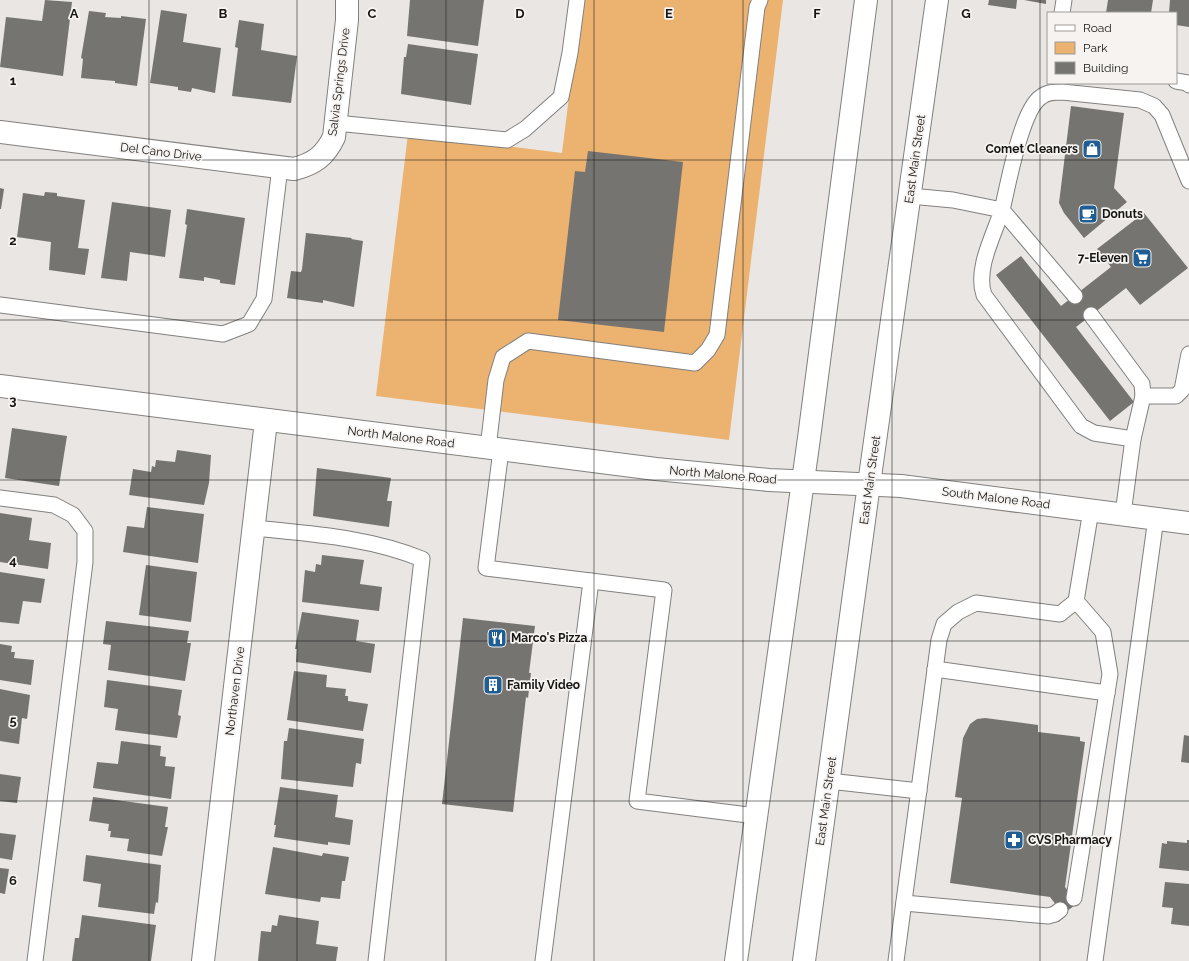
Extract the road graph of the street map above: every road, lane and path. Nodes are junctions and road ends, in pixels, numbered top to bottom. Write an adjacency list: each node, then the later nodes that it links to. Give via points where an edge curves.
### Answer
1 (346, 0): 10 (street, Salvia Springs Drive, via 347,20)
2 (577, 0): 10 (lane, via 561,97 525,129 507,140)
3 (760, 0): 25 (lane, via 757,7 717,335 708,350 695,363 528,341 503,357 496,380)
4 (866, 0): 26 (street)
5 (937, 0): 15 (street, East Main Street)
6 (1064, 0): 7 (lane)
7 (1062, 12)
8 (1177, 81): 9 (lane)
9 (1189, 85)
10 (336, 123): 12 (street, Salvia Springs Drive, via 334,137)
11 (0, 132): 13 (street, Del Cano Drive)
12 (319, 159): 13 (street, Del Cano Drive, via 301,167)
13 (280, 167): 18 (lane, via 264,299 249,324 223,334)
14 (1189, 181): 16 (lane, via 1162,115 1154,106 1140,100 1050,92 1040,97 1031,107 1022,128)
15 (910, 196): 16 (lane, via 953,200); 27 (street, East Main Street)
16 (1002, 210): 17 (lane); 24 (lane, via 982,271 981,285 984,294 1081,426 1094,433)
17 (1075, 296)
18 (0, 305)
19 (1091, 315): 22 (lane, via 1142,384)
20 (1189, 354): 22 (lane, via 1182,390 1176,396)
21 (0, 386): 23 (street, North Malone Road)
22 (1143, 396): 24 (lane)
23 (266, 421): 25 (street, North Malone Road); 33 (street, Northaven Drive)
24 (1133, 439): 30 (lane)
25 (494, 449): 26 (street, North Malone Road, via 656,469); 34 (lane, via 486,568)
26 (803, 482): 27 (street, South Malone Road); 40 (street)
27 (868, 484): 29 (street, South Malone Road); 38 (street, East Main Street)
28 (0, 498): 44 (lane, via 54,505 73,515 85,531 85,562)
29 (1091, 510): 30 (street, South Malone Road); 35 (lane)
30 (1123, 514): 31 (street, South Malone Road)
31 (1156, 518): 32 (street, South Malone Road); 51 (lane)
32 (1189, 523)
33 (254, 528): 45 (street, Northaven Drive); 46 (lane, via 355,539 399,549 422,559)
34 (591, 581): 40 (lane, via 664,590 637,801); 47 (lane)
35 (1076, 601): 36 (lane, via 1060,614 976,604 958,612 944,624); 37 (lane, via 1103,632 1110,674)
36 (935, 669): 37 (lane); 39 (lane)
37 (1107, 693): 41 (lane)
38 (829, 781): 39 (lane); 49 (street, East Main Street)
39 (919, 791): 42 (lane)
40 (756, 816): 48 (street)
41 (1074, 898)
42 (904, 903): 43 (lane, via 1048,916); 50 (lane)
43 (1060, 910)
44 (35, 961)
45 (203, 961)
46 (376, 961)
47 (543, 961)
48 (736, 961)
49 (804, 961)
50 (896, 961)
51 (1095, 961)

